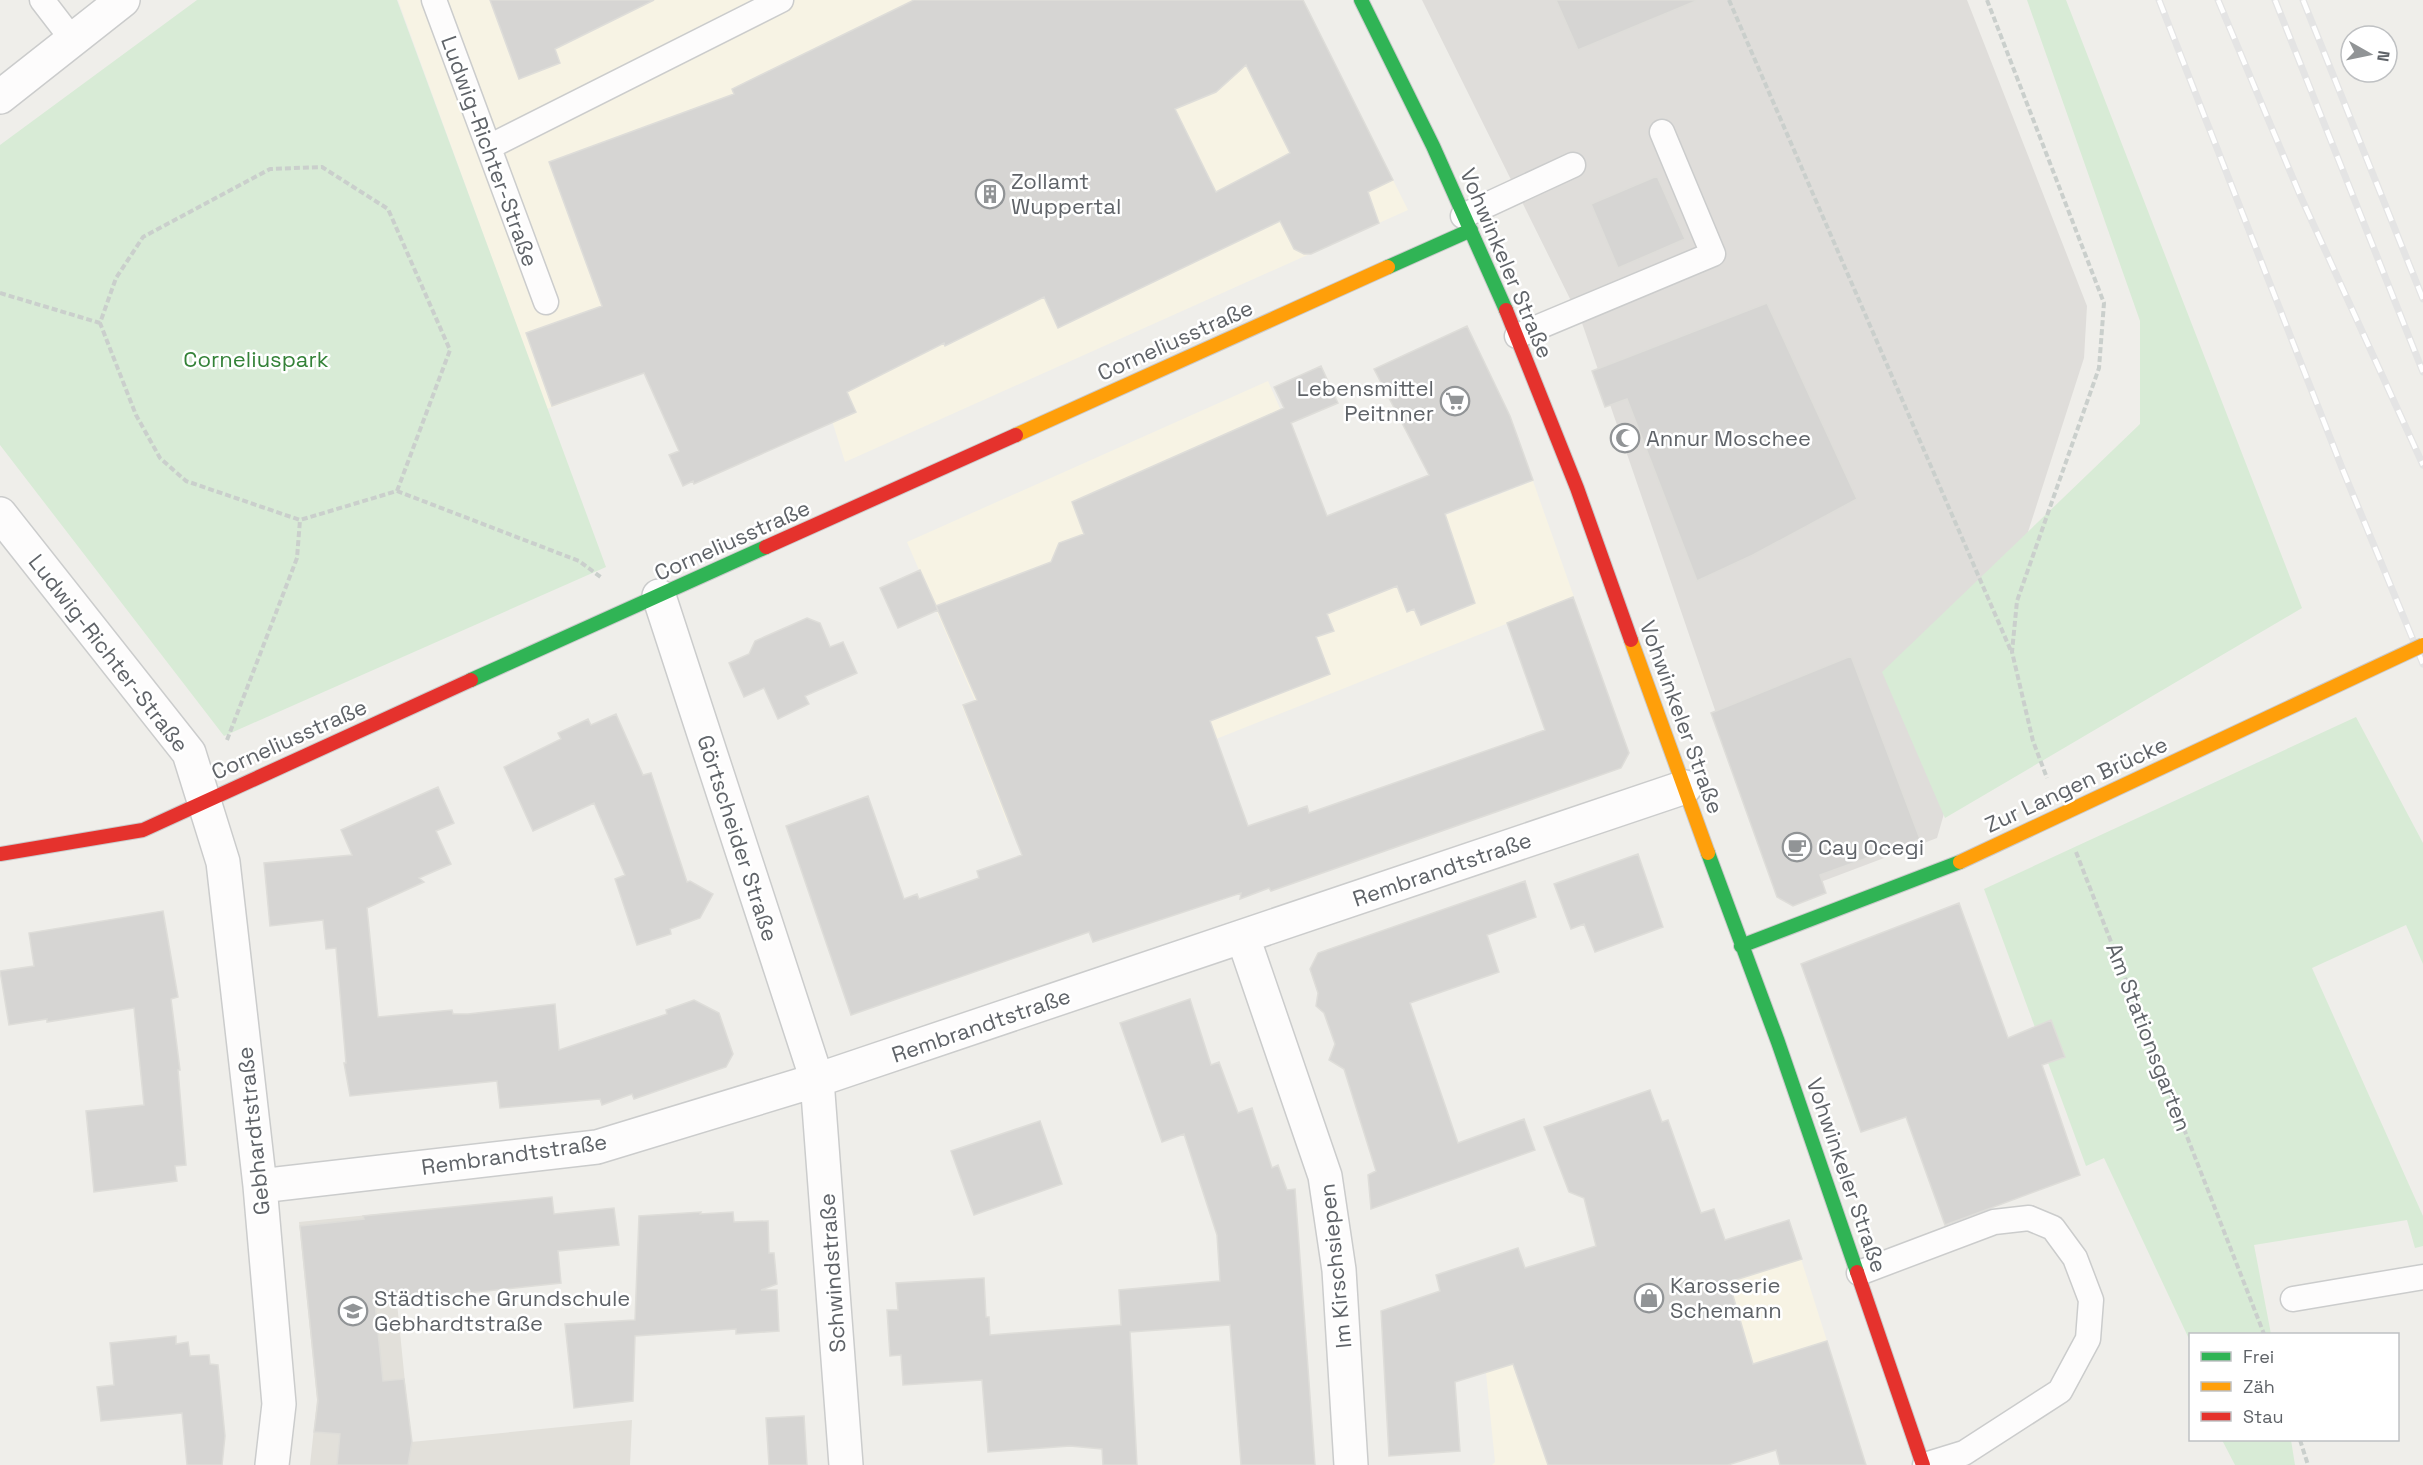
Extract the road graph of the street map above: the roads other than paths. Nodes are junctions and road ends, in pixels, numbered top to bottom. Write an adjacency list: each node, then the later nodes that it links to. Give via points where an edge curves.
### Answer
1 (42, 0): 6 (lane)
2 (123, 0): 6 (street)
3 (434, 0): 9 (lane, Ludwig-Richter-Straße)
4 (781, 0): 9 (lane)
5 (1361, 0): 11 (main road, Vohwinkeler Straße)
6 (72, 39): 7 (street)
7 (0, 97)
8 (1662, 132): 13 (lane, via 1713,254)
9 (489, 147): 12 (lane, Ludwig-Richter-Straße)
10 (1573, 165): 11 (lane)
11 (1467, 223): 13 (main road, Vohwinkeler Straße); 15 (main road, Corneliusstraße)
12 (546, 302)
13 (1517, 336): 17 (main road, Vohwinkeler Straße, via 1577,488)
14 (0, 514): 18 (street, Ludwig-Richter-Straße, via 189,753)
15 (648, 601): 18 (main road, Corneliusstraße); 22 (street, Görtscheider Straße)
16 (2423, 645): 21 (main road, Zur Langen Brücke, bridge, via 1960,862)
17 (1685, 787): 20 (street, Rembrandtstraße); 21 (main road, Vohwinkeler Straße)
18 (204, 800): 19 (main road, Corneliusstraße, via 143,830); 23 (street, Gebhardtstraße, via 223,862)
19 (0, 854)
20 (1243, 937): 22 (street, Rembrandtstraße); 29 (street, Im Kirschsiepen, via 1325,1176 1339,1270)
21 (1741, 946): 24 (main road, Vohwinkeler Straße)
22 (817, 1080): 23 (street, Rembrandtstraße, via 597,1147); 28 (street, Schwindstraße)
23 (260, 1186): 27 (street, Gebhardtstraße, via 279,1404)
24 (1859, 1273): 30 (main road, Vohwinkeler Straße); 30 (lane, via 1994,1221 2029,1218 2053,1228 2070,1250 2091,1300 2088,1339 2060,1391 1964,1453)
25 (2423, 1277): 26 (lane)
26 (2293, 1299)
27 (272, 1465)
28 (846, 1465)
29 (1351, 1465)
30 (1924, 1465)

